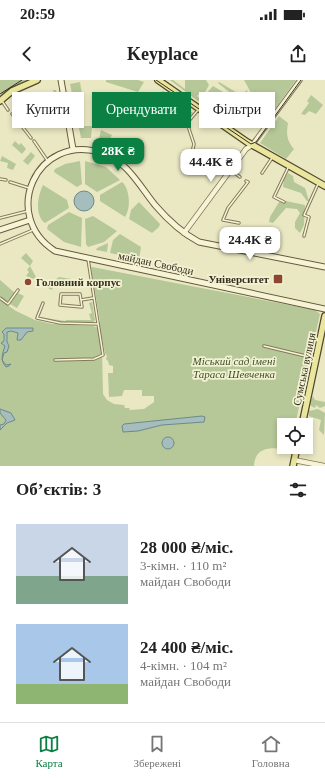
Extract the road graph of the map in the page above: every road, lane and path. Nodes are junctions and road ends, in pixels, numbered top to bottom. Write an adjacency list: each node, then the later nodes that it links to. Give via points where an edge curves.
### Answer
1 (37, 80): 5 (main road)
2 (61, 80): 13 (main road)
3 (158, 80): 6 (main road)
4 (300, 80): 12 (street)
5 (0, 99): 7 (lane)
6 (199, 109): 16 (lane, via 187,123 194,144 192,154)
7 (8, 110)
8 (23, 128): 10 (lane)
9 (227, 128): 12 (main road)
10 (31, 138)
11 (34, 141): 15 (lane)
12 (252, 145): 14 (main road); 18 (street)
13 (73, 149): 15 (main road, майдан Свободи); 35 (main road, via 100,153 127,168 162,212)
14 (273, 157): 17 (main road); 19 (lane)
15 (47, 160): 27 (main road, майдан Свободи, via 39,168)
16 (183, 160)
17 (289, 166): 25 (main road); 28 (lane, via 274,197)
18 (231, 170): 20 (lane); 35 (street)
19 (262, 173)
20 (240, 176)
21 (0, 179): 22 (lane)
22 (6, 180)
23 (246, 181): 32 (lane, via 248,182 228,208 223,220)
24 (10, 182): 27 (lane)
25 (318, 182): 26 (main road); 36 (lane, via 304,215 309,217)
26 (325, 186)
27 (29, 188): 29 (main road, майдан Свободи)
28 (284, 202)
29 (28, 211): 30 (lane); 31 (main road, майдан Свободи)
30 (0, 218)
31 (30, 220): 33 (main road); 34 (main road, майдан Свободи)
32 (239, 223)
33 (0, 230)
34 (34, 230): 37 (lane); 38 (main road, майдан Свободи, via 44,243 55,251)
35 (184, 233): 39 (main road, via 199,242)
36 (304, 236)
37 (0, 244)
38 (88, 259): 42 (lane); 45 (main road, майдан Свободи)
39 (325, 267)
40 (18, 290): 41 (lane, via 8,304)
41 (0, 298)
42 (93, 298): 43 (lane); 47 (lane)
43 (81, 300): 43 (lane, via 80,294 62,294 60,305 82,307)
44 (43, 303): 47 (lane, via 37,318 60,323)
45 (325, 309)
46 (325, 316): 49 (main road, Сумська вулиця)
47 (98, 324): 50 (lane, via 103,355 94,359)
48 (264, 346): 49 (lane)
49 (316, 358): 51 (main road, Сумська вулиця)
50 (55, 360)
51 (303, 418)
52 (293, 463): 53 (street)
53 (324, 466)

